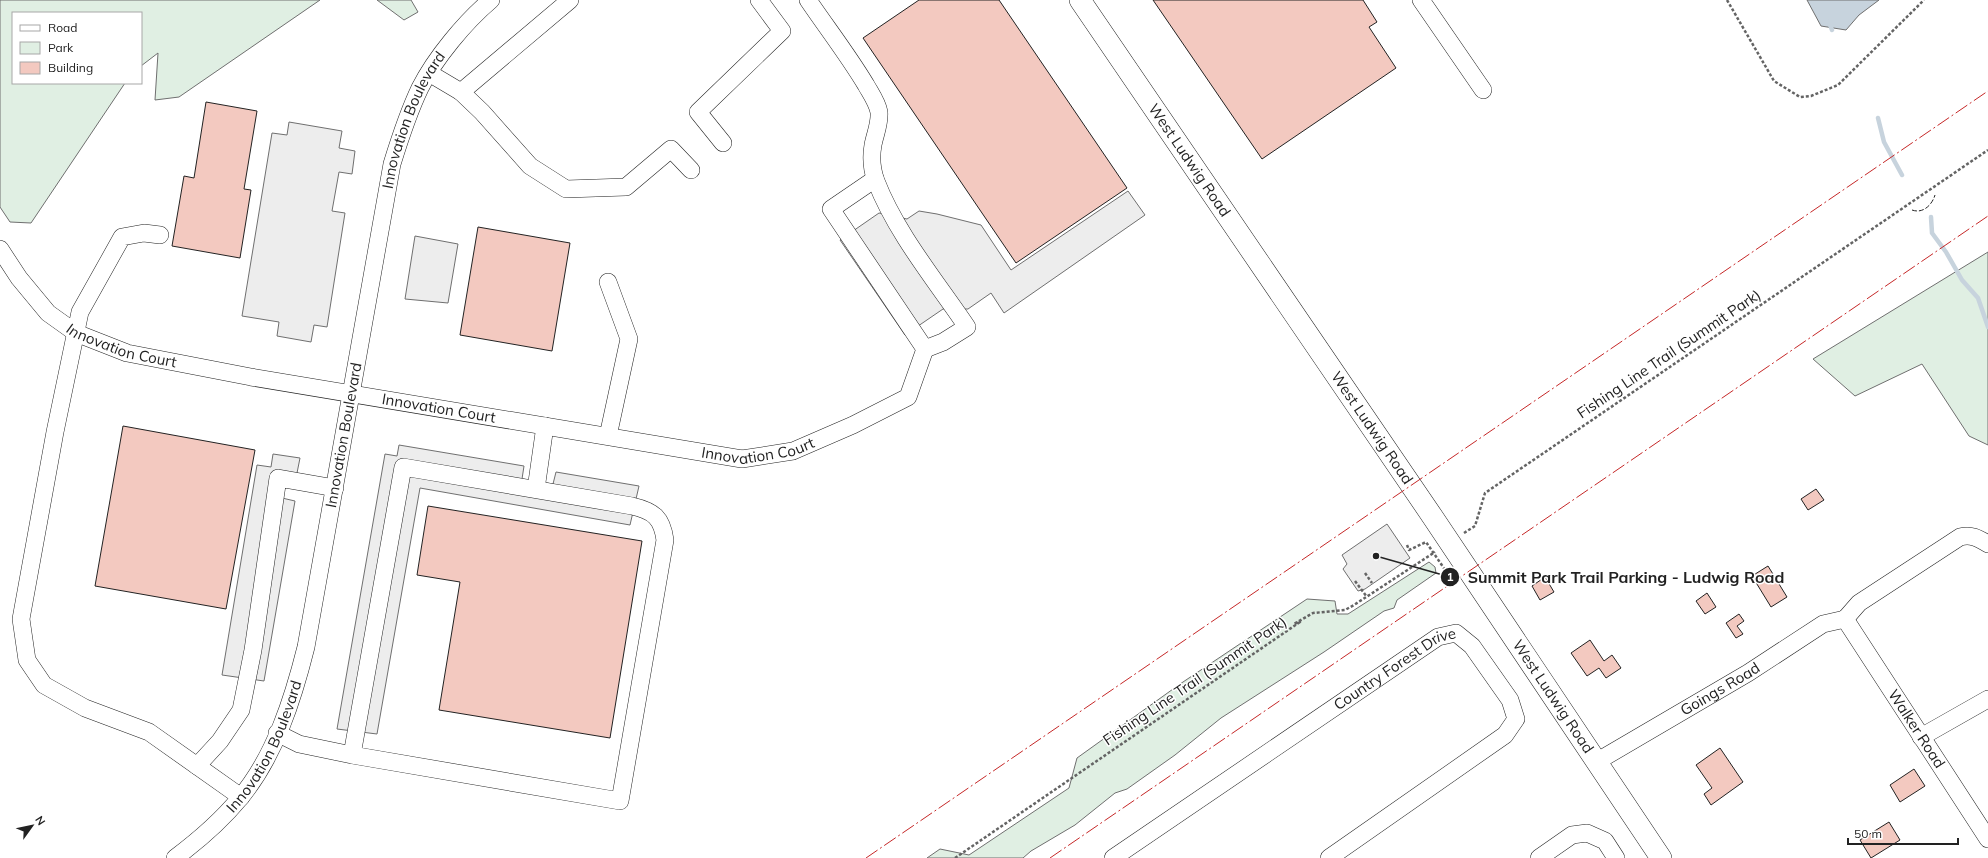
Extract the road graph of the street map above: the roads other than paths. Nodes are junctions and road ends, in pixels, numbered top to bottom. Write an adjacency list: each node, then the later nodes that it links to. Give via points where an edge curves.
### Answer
1 (491, 0): 7 (street, Innovation Boulevard, via 478,11 442,54)
2 (570, 0): 9 (street)
3 (760, 0): 10 (street, via 782,31 698,112)
4 (808, 0): 12 (street, via 856,68 875,100 879,113 872,160)
5 (1080, 0): 29 (main road, West Ludwig Road)
6 (1421, 0): 8 (street)
7 (430, 73): 9 (street); 18 (street, Innovation Boulevard, via 420,87 404,125 392,164)
8 (1483, 90)
9 (461, 92): 11 (street, via 530,166 566,189 626,187 671,150)
10 (722, 143)
11 (691, 170)
12 (875, 179): 17 (street, via 831,209); 17 (street, via 897,223 967,327 943,342)
13 (160, 235): 16 (street, via 144,232 122,237 80,312)
14 (0, 249): 16 (street, Innovation Court, via 19,278 48,313)
15 (608, 282): 20 (street, via 629,340)
16 (76, 333): 18 (street, Innovation Court, via 127,353 251,377); 30 (street, via 21,619 27,660 44,685 84,708 149,732)
17 (925, 349): 20 (street, Innovation Court, via 908,397 793,451 742,459)
18 (352, 392): 19 (street, Innovation Court); 21 (street, Innovation Boulevard)
19 (545, 426): 20 (street, Innovation Court); 22 (street)
20 (608, 436)
21 (335, 488): 26 (street, Innovation Boulevard, via 306,647 296,689); 30 (street, via 278,478 241,710 220,741)
22 (536, 489): 28 (street, via 403,467); 28 (street, via 645,509 656,517 663,528 665,540 620,801)
23 (1988, 544): 24 (street, via 1978,537 1960,537 1859,603)
24 (1844, 619): 27 (street, Walker Road); 29 (street, Goings Road, via 1823,624 1748,673)
25 (1988, 700): 27 (street)
26 (277, 733): 28 (street, via 299,744); 31 (street, Innovation Boulevard, via 265,760)
27 (1922, 737): 32 (street, Walker Road)
28 (352, 754)
29 (1596, 762): 38 (main road, West Ludwig Road)
30 (196, 766): 31 (street)
31 (241, 797): 33 (street, Innovation Boulevard, via 206,834)
32 (1988, 839)
33 (175, 858)
34 (1113, 858): 35 (street, Country Forest Drive, via 1438,637 1456,633 1472,646 1510,700 1516,719 1505,735)
35 (1329, 858)
36 (1539, 858): 37 (street, via 1572,835 1587,833 1604,841)
37 (1616, 858)
38 (1661, 858)

